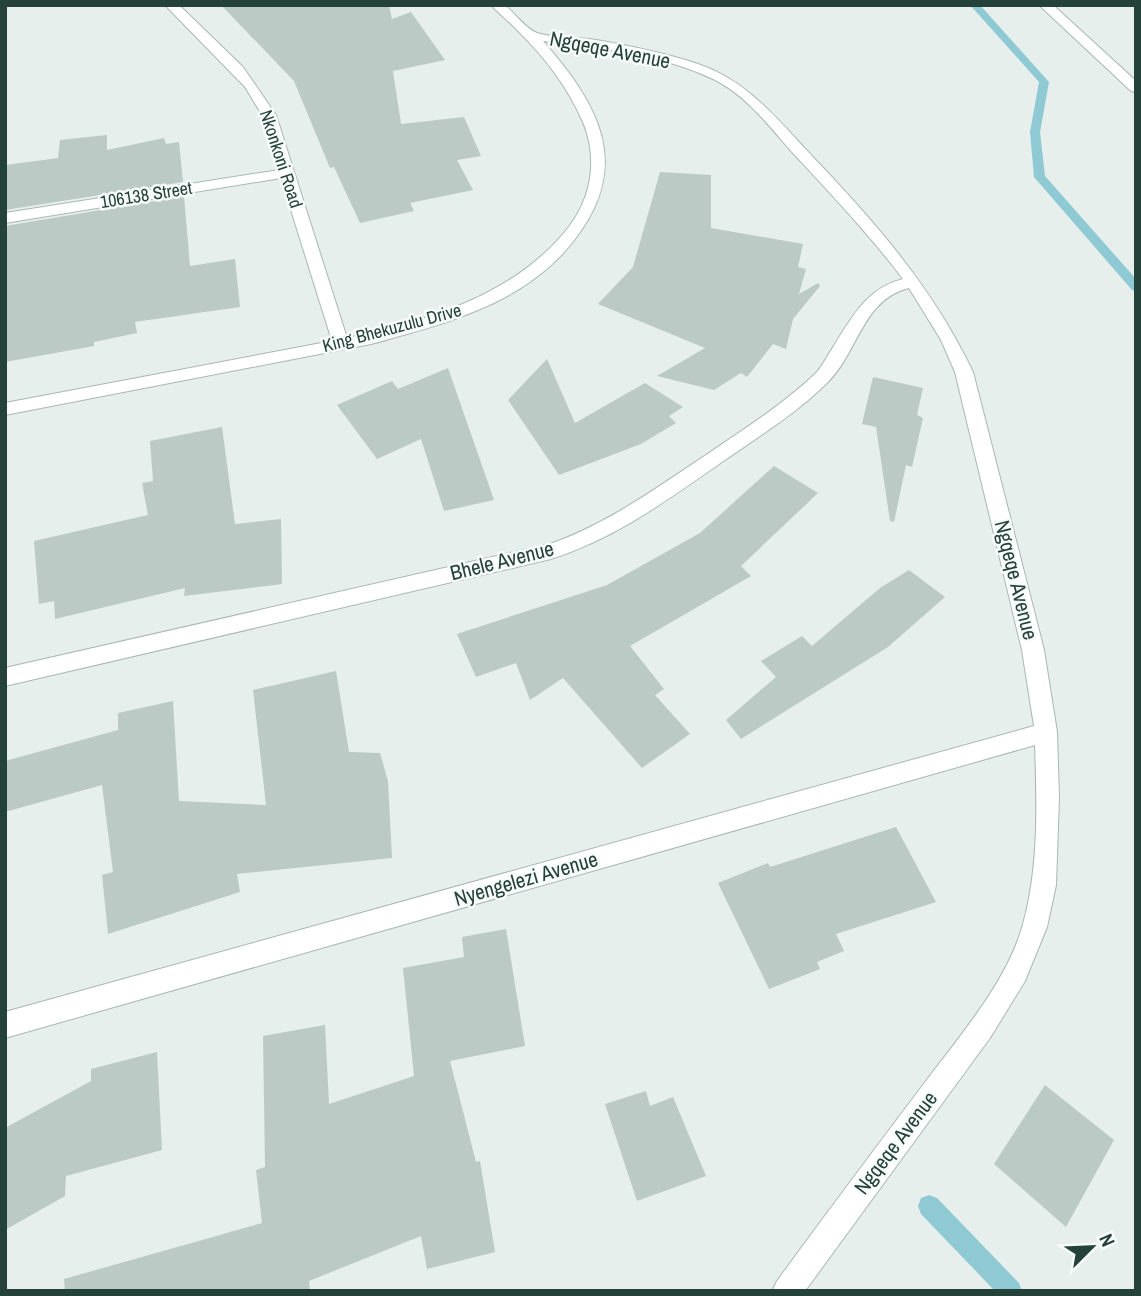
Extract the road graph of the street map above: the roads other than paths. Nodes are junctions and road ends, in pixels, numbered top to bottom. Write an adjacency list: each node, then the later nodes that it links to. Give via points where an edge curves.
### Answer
1 (171, 5): 6 (street, Nkonkoni Road, via 262,100)
2 (497, 5): 4 (street, King Bhekuzulu Drive)
3 (1045, 5): 5 (street)
4 (533, 36): 8 (street, Ngqeqe Avenue, via 666,58 732,84 873,229); 9 (street, King Bhekuzulu Drive, via 572,86 594,129 600,156 592,203 570,241 505,292 428,322)
5 (1136, 88)
6 (286, 173): 7 (street, 106138 Street); 9 (street, Nkonkoni Road)
7 (5, 218)
8 (913, 282): 11 (street, Bhele Avenue, via 892,287 875,299 824,376 779,414 591,537 551,551); 12 (street, Ngqeqe Avenue, via 953,344 974,405 1033,650)
9 (341, 344): 10 (street, King Bhekuzulu Drive)
10 (5, 409)
11 (5, 677)
12 (1046, 732): 13 (street, Nyengelezi Avenue); 14 (street, Ngqeqe Avenue, via 1044,885 1035,927 1016,972 981,1029)
13 (5, 1024)
14 (785, 1290)

